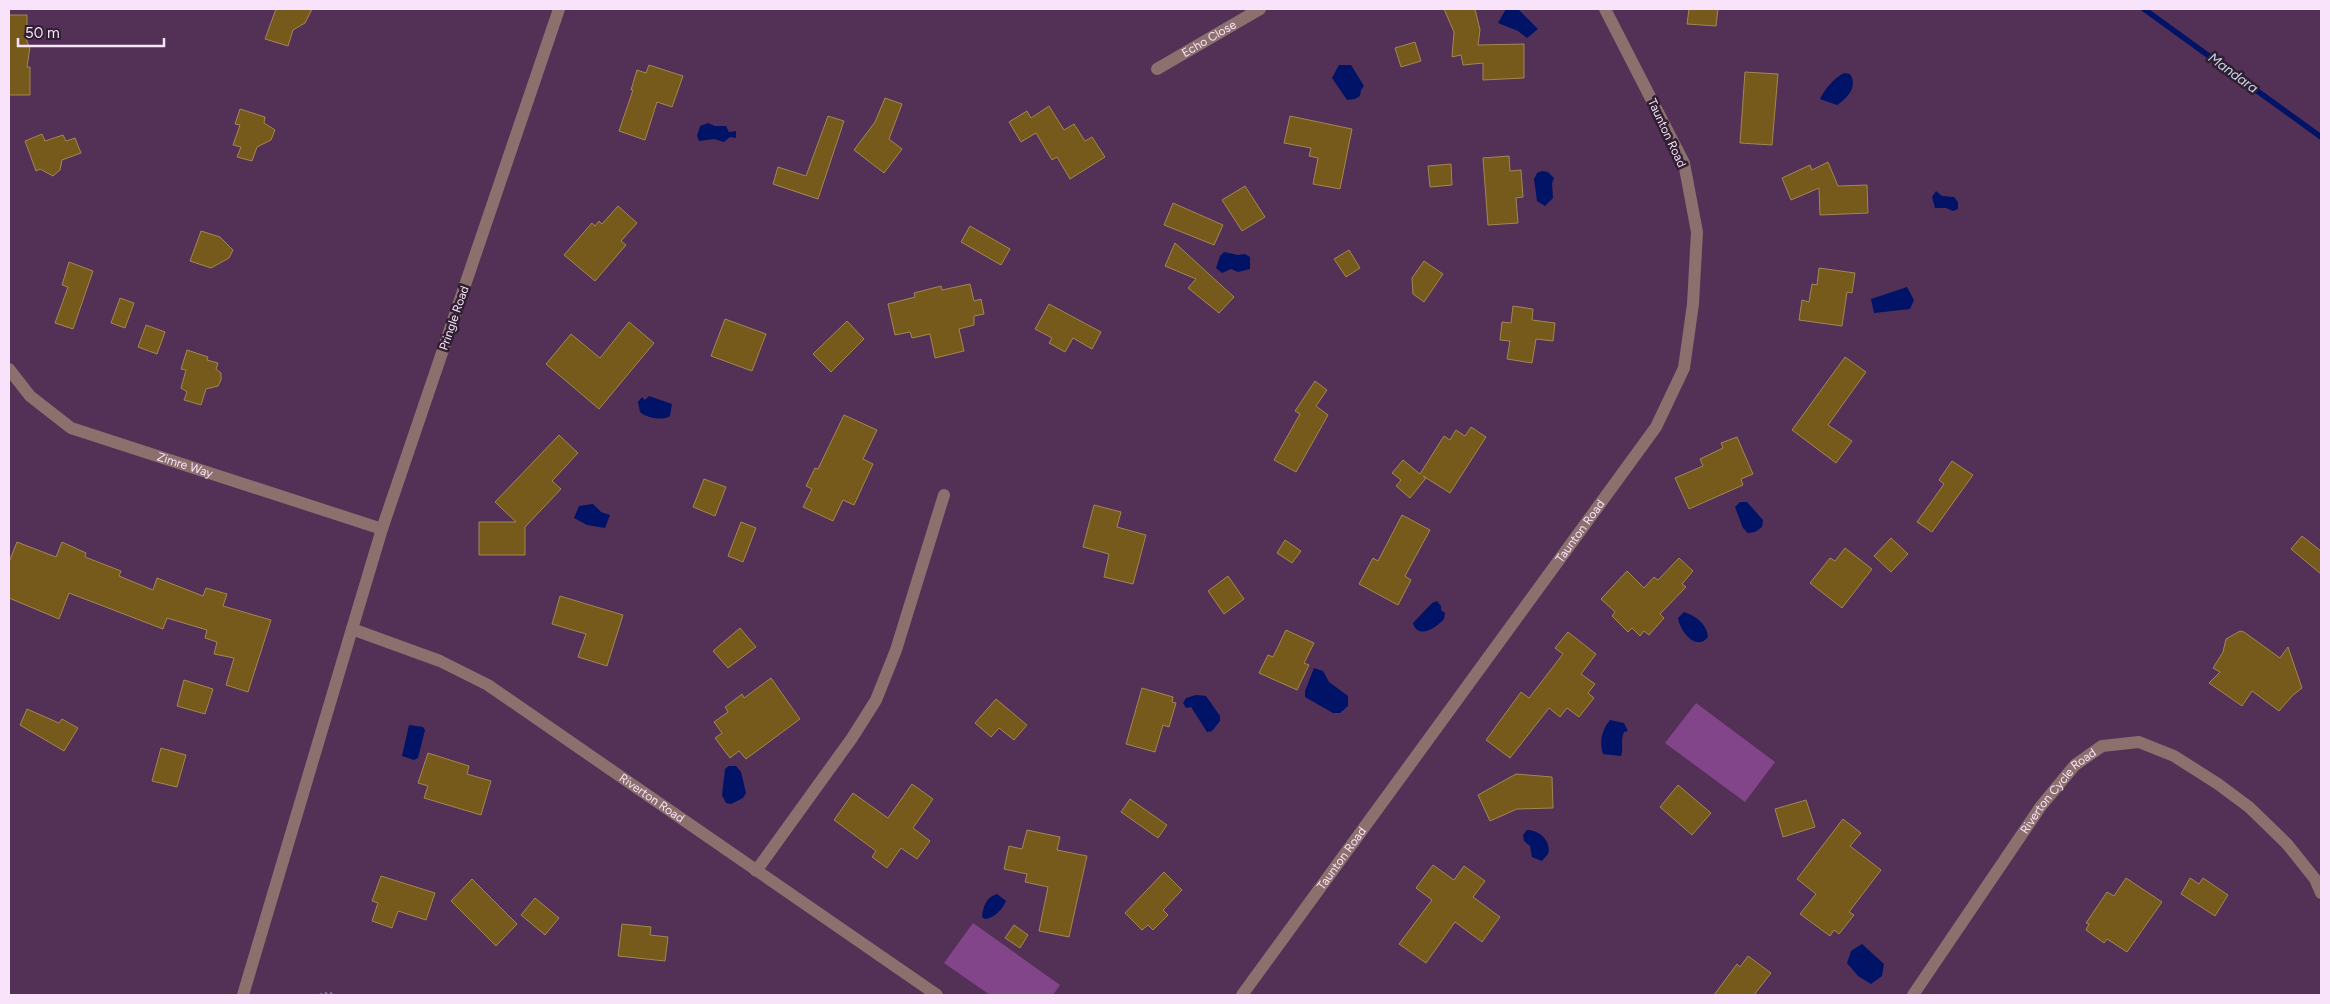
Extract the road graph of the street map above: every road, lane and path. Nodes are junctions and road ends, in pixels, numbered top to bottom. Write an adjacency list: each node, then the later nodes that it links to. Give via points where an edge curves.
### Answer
1 (559, 9): 7 (street, Pringle Road)
2 (1260, 9): 4 (street, Echo Close)
3 (1605, 9): 15 (street, Taunton Road, via 1684,163 1697,232 1693,304 1684,368 1656,427)
4 (1157, 70)
5 (9, 369): 7 (street, Zimre Way, via 30,396 72,428)
6 (944, 495): 9 (street, via 896,650 876,700)
7 (382, 529): 8 (street, Pringle Road)
8 (352, 629): 9 (street, Riverton Road, via 440,661 488,685); 11 (street, Pringle Road)
9 (756, 871): 14 (street, Riverton Road)
10 (2321, 893): 16 (street, Riverton Cycle Road, via 2315,879 2286,844 2249,806 2218,784 2174,756 2138,742 2102,746 2075,765 2040,806)
11 (243, 995)
12 (320, 995): 13 (path)
13 (334, 995)
14 (937, 995)
15 (1242, 995)
16 (1913, 995)

